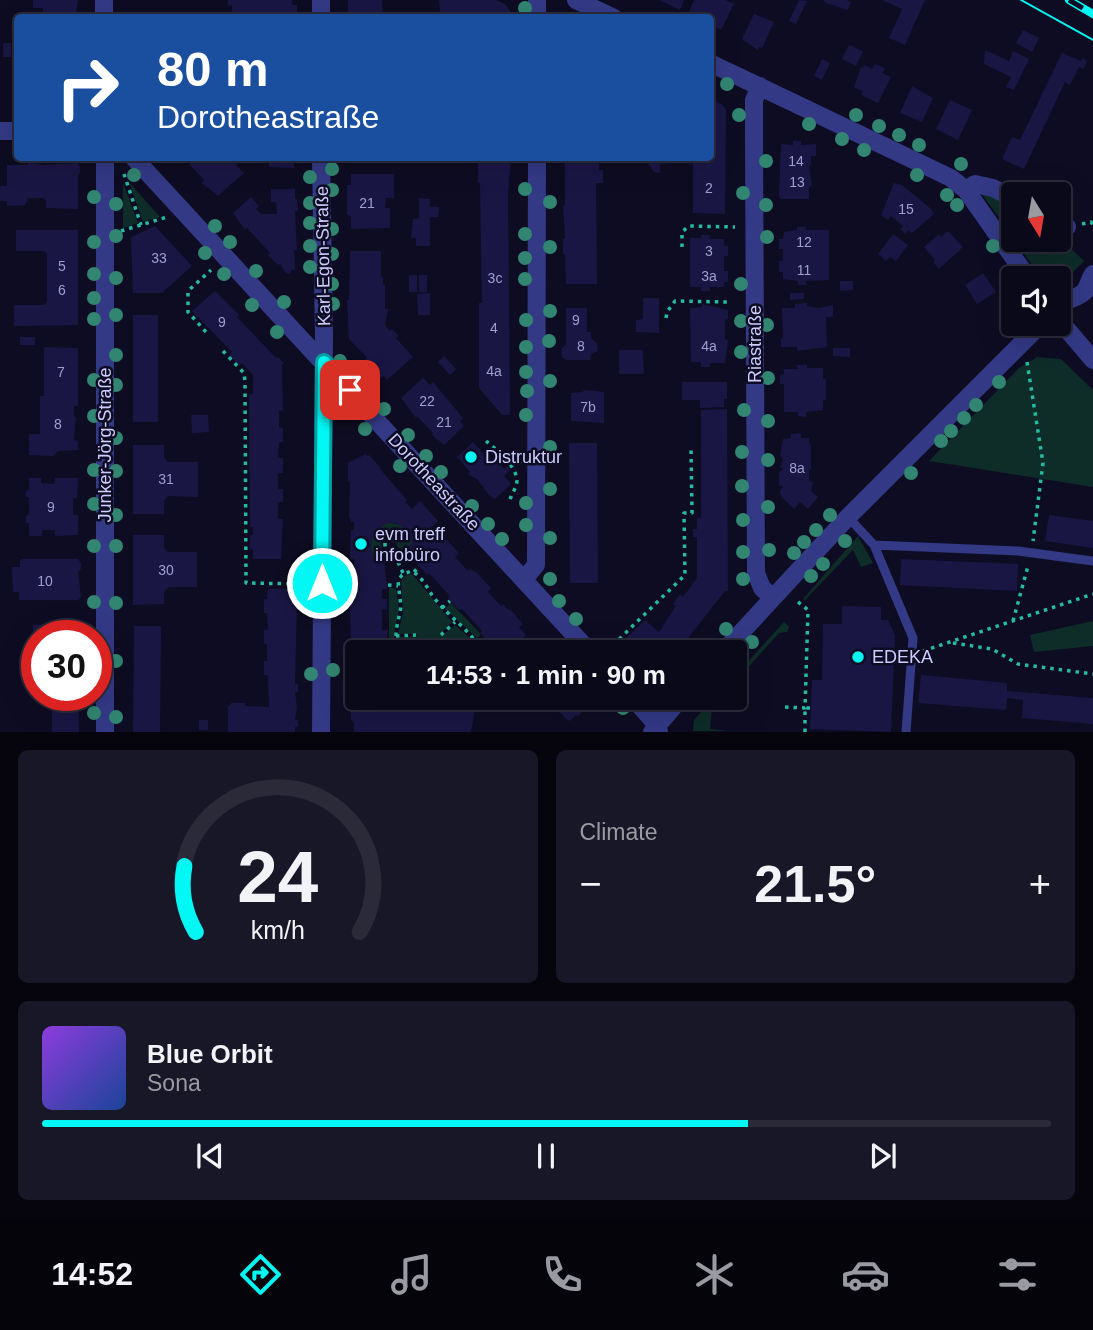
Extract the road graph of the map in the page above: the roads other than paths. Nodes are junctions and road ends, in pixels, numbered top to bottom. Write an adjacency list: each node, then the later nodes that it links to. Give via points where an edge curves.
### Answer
1 (576, 0): 2 (street)
2 (606, 14)
3 (714, 64): 4 (street)
4 (760, 86): 9 (street, via 951,178); 22 (street, Riastraße, via 754,100 756,573)
5 (119, 161): 28 (street, Junker-Jörg-Straße)
6 (121, 161): 17 (street, Dorotheastraße)
7 (321, 161): 17 (street, Karl-Egon-Straße)
8 (537, 161): 21 (street, via 536,565)
9 (966, 190): 10 (street, via 975,184); 11 (street)
10 (1001, 192)
11 (1020, 266)
12 (1093, 274): 13 (street, via 1085,290)
13 (1071, 298)
14 (1071, 334): 16 (street)
15 (1029, 336): 18 (street)
16 (1093, 360)
17 (324, 362): 21 (street, Dorotheastraße); 29 (street, Karl-Egon-Straße)
18 (849, 517): 19 (lane); 22 (street)
19 (874, 545): 20 (lane, via 1032,552); 30 (lane, via 913,638)
20 (1093, 561)
21 (524, 579): 23 (street, Dorotheastraße)
22 (772, 597): 24 (street)
23 (579, 640)
24 (734, 640)
25 (642, 710): 27 (street)
26 (671, 710): 27 (street)
27 (656, 729)
28 (105, 732)
29 (321, 732)
30 (906, 732)

